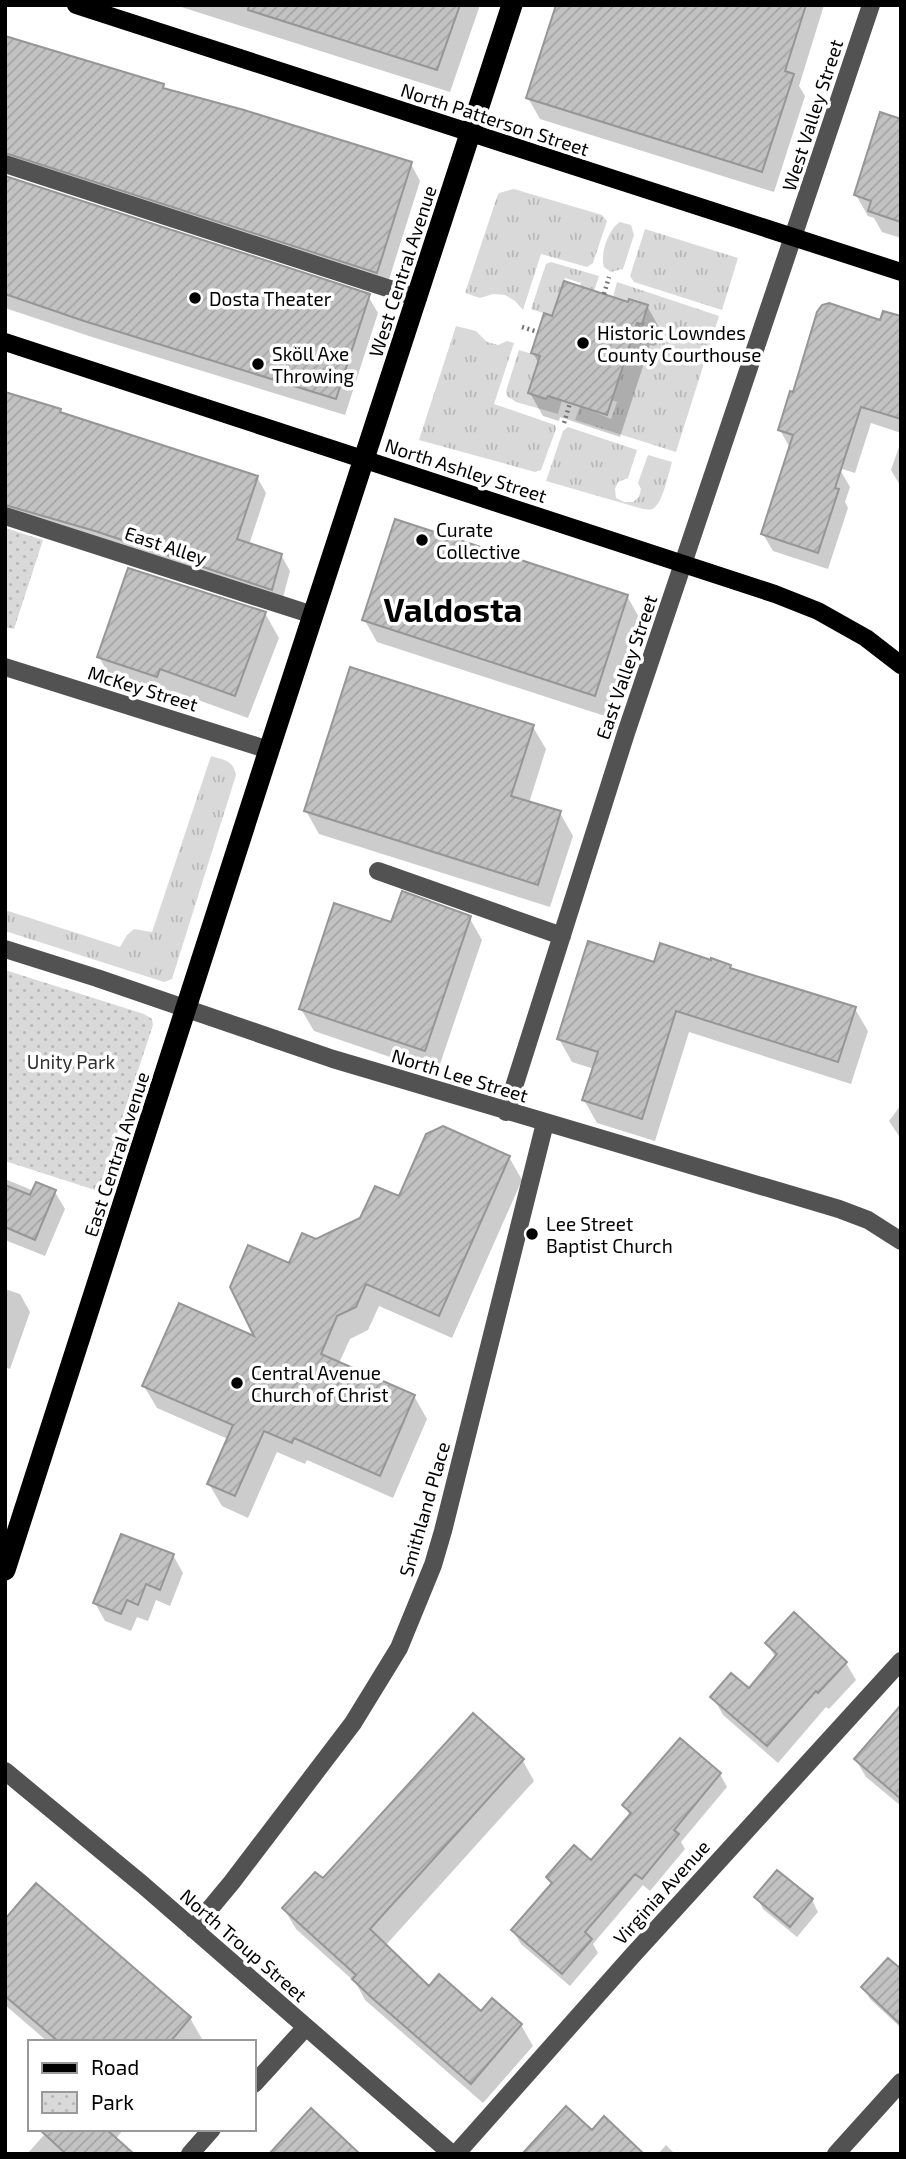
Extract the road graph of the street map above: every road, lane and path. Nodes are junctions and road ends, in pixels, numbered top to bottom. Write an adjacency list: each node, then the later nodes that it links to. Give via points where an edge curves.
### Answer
1 (76, 5): 4 (main road, North Patterson Street)
2 (512, 5): 4 (highway, West Central Avenue)
3 (871, 5): 6 (street, West Valley Street)
4 (470, 133): 6 (main road, North Patterson Street); 10 (highway, West Central Avenue)
5 (5, 164): 10 (street)
6 (793, 237): 7 (main road, North Patterson Street); 18 (street, East Valley Street)
7 (901, 272)
8 (609, 277): 9 (path)
9 (604, 294)
10 (418, 298): 16 (highway, West Central Avenue)
11 (522, 327): 12 (path)
12 (538, 332)
13 (5, 342): 16 (main road, North Ashley Street)
14 (570, 403): 15 (path)
15 (564, 423)
16 (364, 458): 18 (main road, North Ashley Street); 19 (highway, West Central Avenue)
17 (5, 516): 19 (street, East Alley)
18 (683, 563): 20 (main road, North Ashley Street, via 818,611 866,638); 24 (street, East Valley Street)
19 (313, 615): 22 (highway, West Central Avenue)
20 (901, 665)
21 (5, 667): 22 (street, McKey Street)
22 (269, 750): 26 (highway, East Central Avenue)
23 (378, 871): 24 (street)
24 (562, 936): 27 (street, East Valley Street)
25 (5, 949): 26 (street, North Lee Street)
26 (186, 1009): 27 (street, North Lee Street); 30 (highway, East Central Avenue)
27 (506, 1112): 28 (street, North Lee Street)
28 (545, 1123): 29 (street, North Lee Street, via 839,1209 868,1220); 33 (street, Smithland Place, via 443,1531 399,1648 353,1723)
29 (901, 1241)
30 (5, 1570)
31 (901, 1661): 39 (street, Virginia Avenue)
32 (5, 1771): 33 (street, North Troup Street)
33 (193, 1928): 34 (street, North Troup Street)
34 (306, 2027): 35 (street); 39 (street, North Troup Street)
35 (256, 2082)
36 (901, 2082): 40 (street)
37 (210, 2131): 38 (street)
38 (190, 2154)
39 (454, 2154)
40 (836, 2154)

